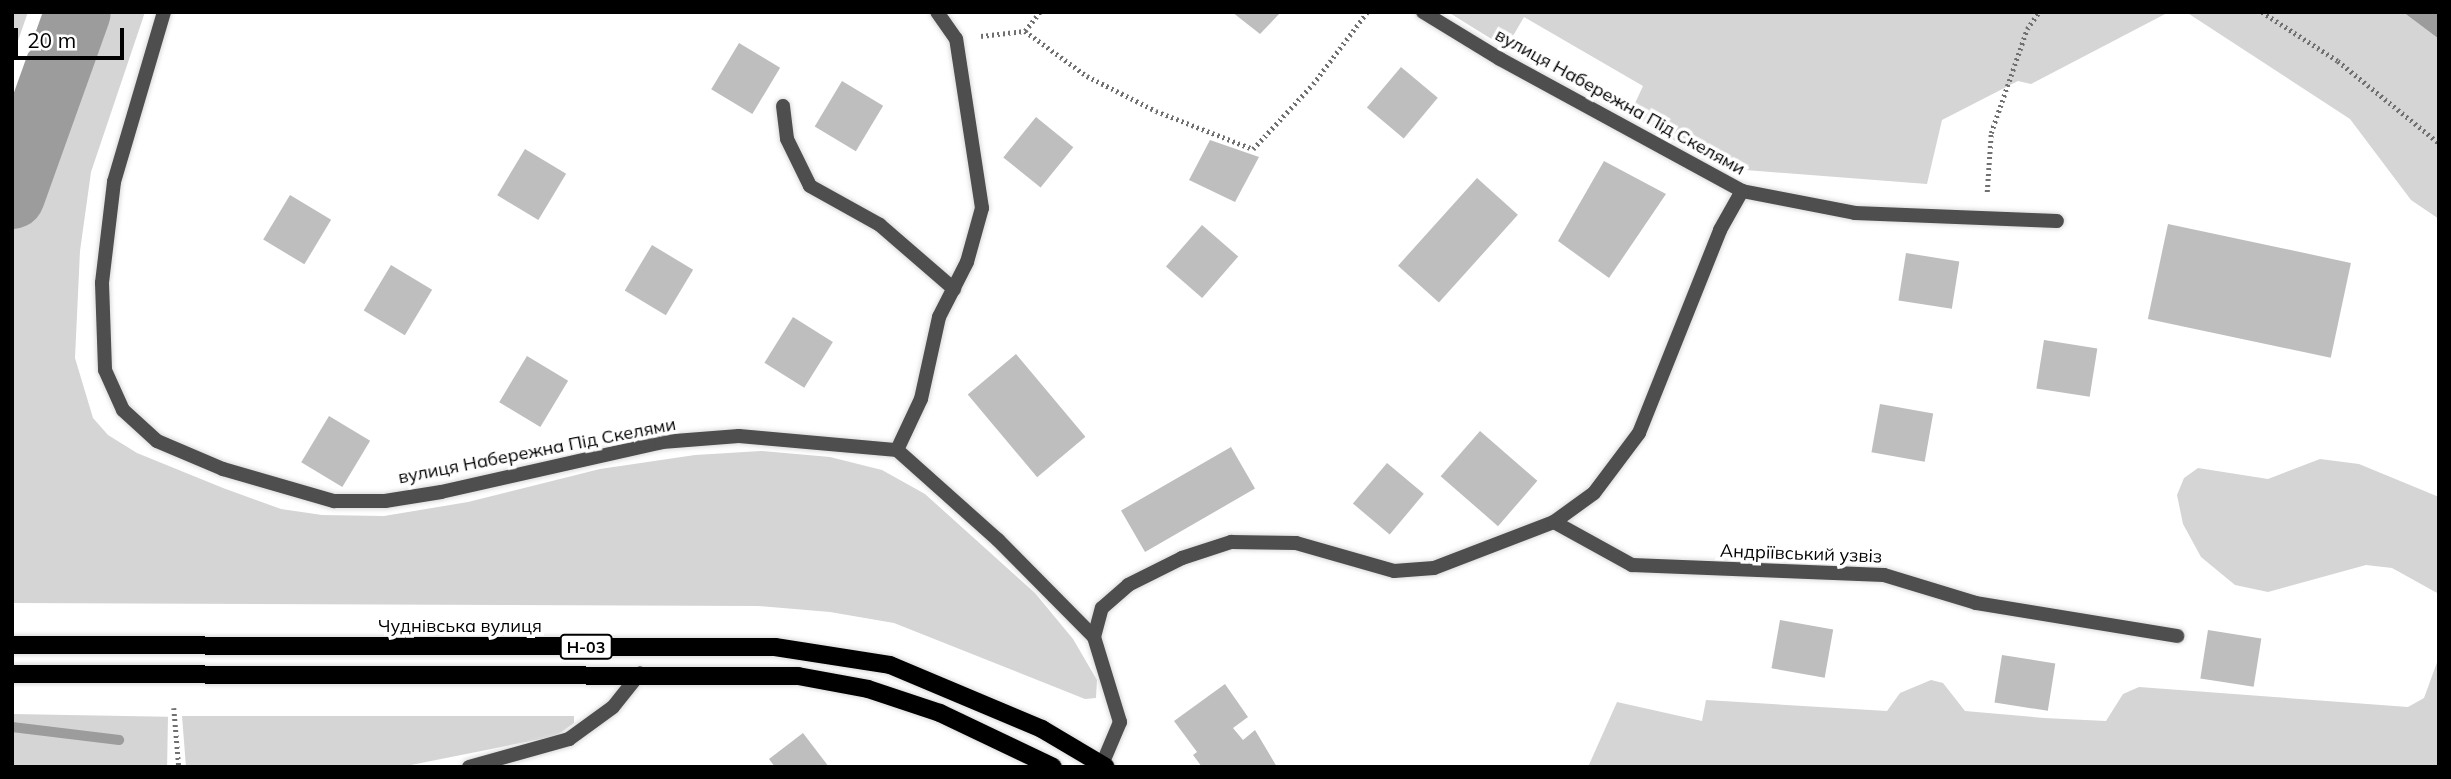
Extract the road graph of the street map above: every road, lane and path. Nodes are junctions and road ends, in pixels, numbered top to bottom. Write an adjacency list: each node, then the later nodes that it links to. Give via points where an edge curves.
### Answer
1 (164, 12): 16 (street, вулиця Набережна Під Скелями, via 114,181 102,283 105,370 123,410 157,441 223,469 334,501 385,501 440,492 662,442 739,436)
2 (937, 12): 9 (street)
3 (1040, 12): 8 (path)
4 (1367, 12): 8 (path, via 1313,84 1253,149 1144,105 1087,76)
5 (1423, 12): 12 (street, вулиця Набережна Під Скелями)
6 (2039, 12): 13 (path, via 2027,29 1991,133)
7 (2262, 12): 11 (path, via 2338,61)
8 (1025, 31): 9 (path)
9 (956, 39): 15 (street, via 982,208)
10 (783, 106): 15 (street, via 787,139 810,186 880,226)
11 (2439, 143)
12 (1742, 191): 13 (street, вулиця Набережна Під Скелями, via 1855,213); 17 (street, via 1720,230 1639,433 1594,493)
13 (1985, 218): 14 (street, вулиця Набережна Під Скелями)
14 (2057, 221)
15 (954, 289): 16 (street, via 939,317 921,399)
16 (897, 450): 19 (street, via 998,540)
17 (1553, 522): 18 (street, Андріївський узвіз, via 1632,565 1884,575 1976,603); 19 (street, via 1434,568 1394,570 1296,543 1231,542 1182,558 1128,585 1102,608)
18 (2177, 636)
19 (1094, 637): 24 (street, via 1120,722)
20 (12, 645): 24 (main road, Чуднівська вулиця / Н-03, via 775,647 890,666 1042,729)
21 (640, 673): 22 (main road, Н-03); 26 (street, via 613,708 569,739); 27 (main road, Н-03, via 797,676 868,689 940,713)
22 (12, 674)
23 (174, 708): 25 (path)
24 (1103, 766)
25 (179, 767)
26 (469, 767)
27 (1053, 767)

